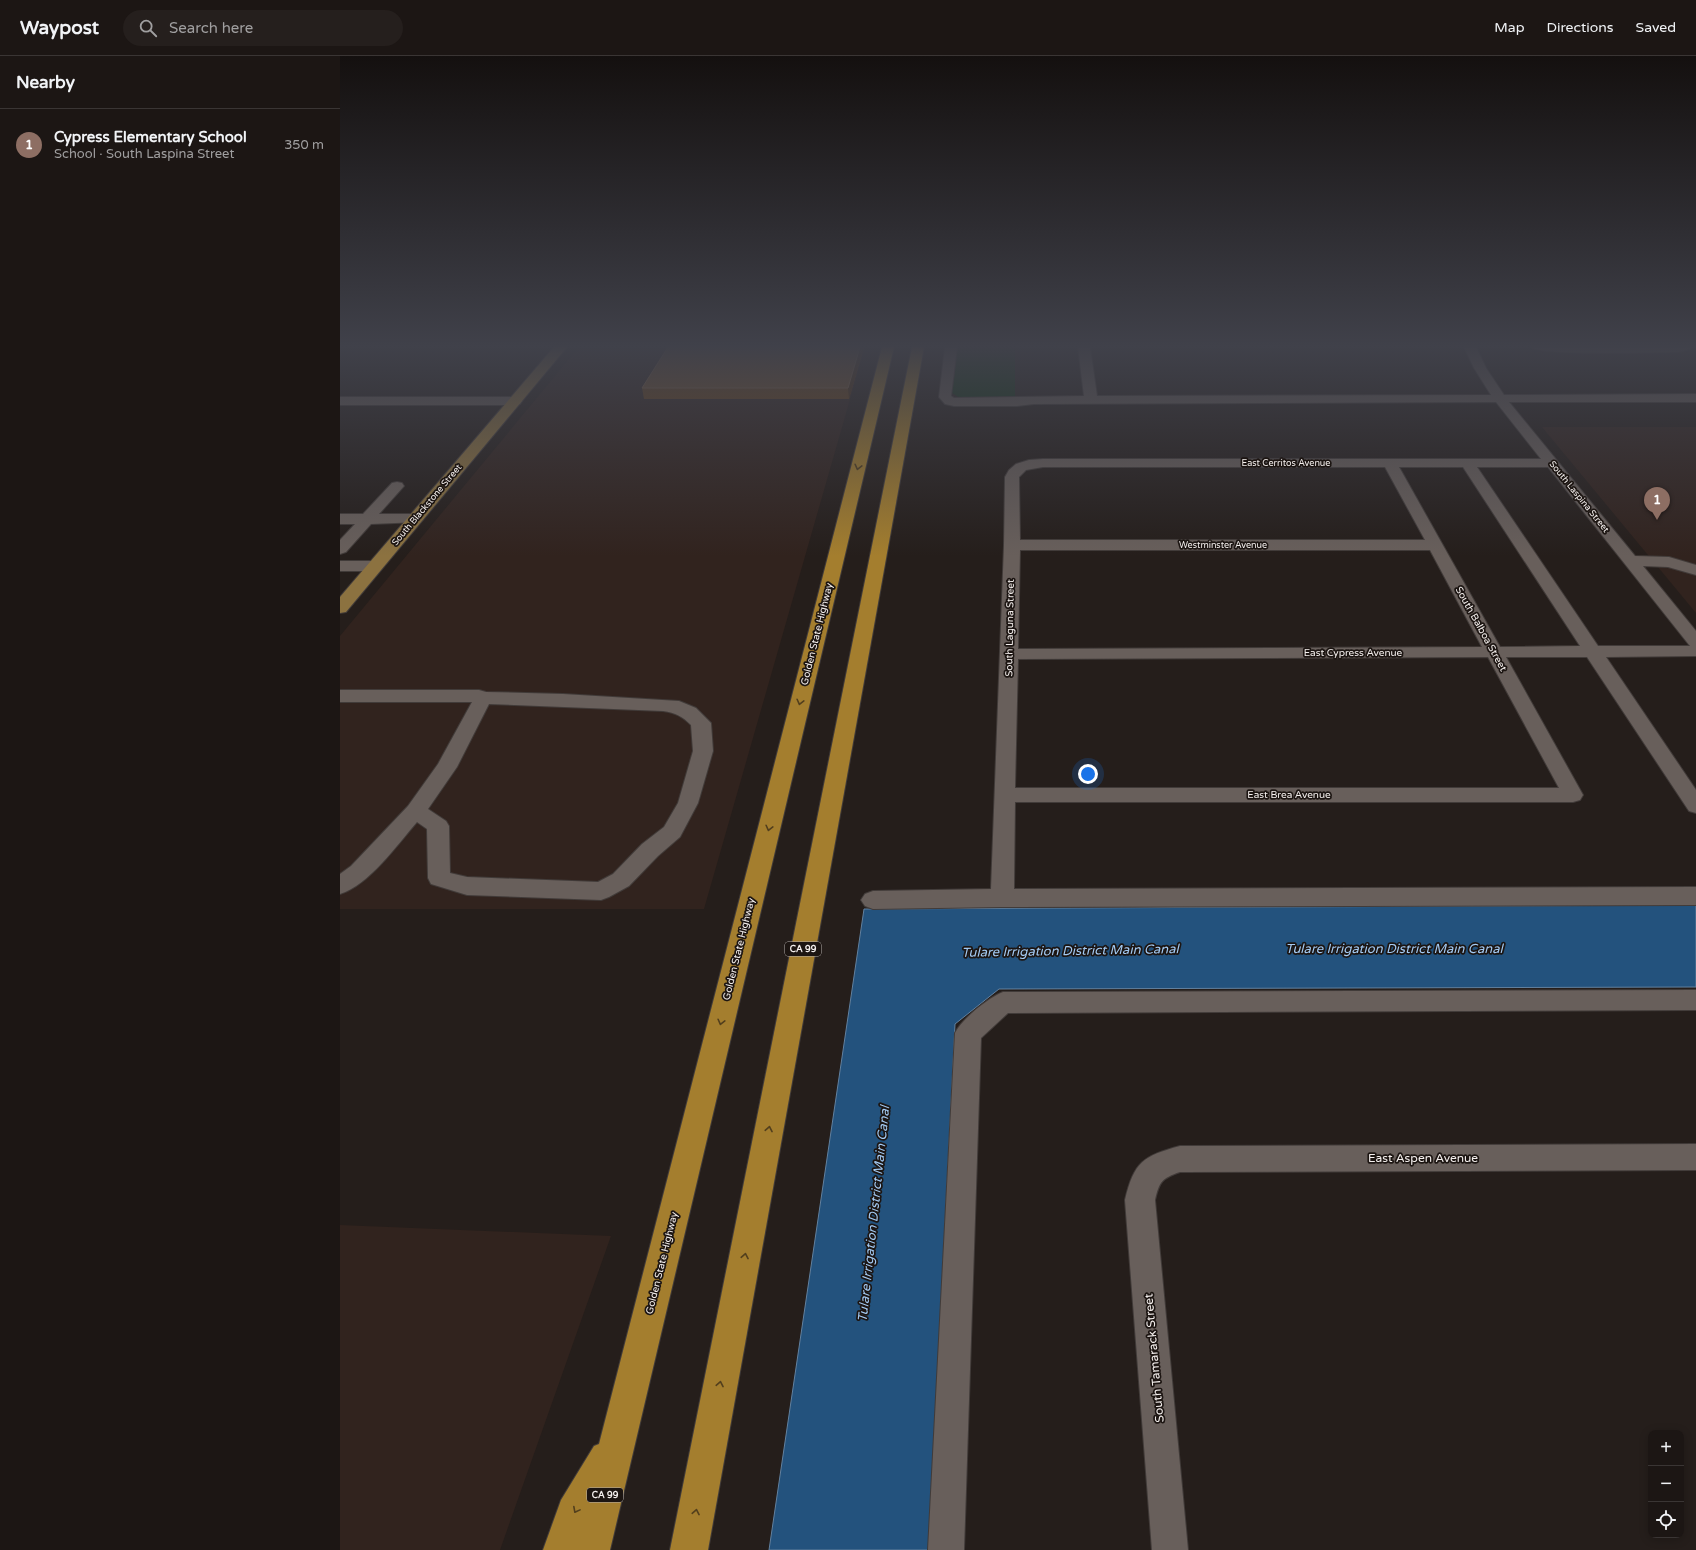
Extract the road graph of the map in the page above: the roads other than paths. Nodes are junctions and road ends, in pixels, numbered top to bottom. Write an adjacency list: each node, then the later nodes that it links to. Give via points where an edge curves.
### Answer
1 (502, 417): 12 (main road, South Blackstone Street)
2 (871, 417): 39 (highway, Golden State Highway / CA 99, one-way to 39)
3 (905, 417): 42 (highway, CA 99, one-way to 3)
4 (1514, 417): 7 (street, South Laspina Street)
5 (1390, 463): 6 (street, East Cerritos Avenue); 8 (street, East Cerritos Avenue, via 1044,463); 13 (street, South Balboa Street)
6 (1467, 463): 7 (street, East Cerritos Avenue); 24 (street)
7 (1551, 463): 16 (street, South Laspina Street)
8 (1021, 466): 14 (street, South Laguna Street, via 1014,471 1012,477)
9 (397, 486): 11 (street)
10 (340, 519): 11 (street)
11 (367, 519): 12 (street); 15 (street)
12 (415, 519): 18 (main road, South Blackstone Street)
13 (1435, 544): 14 (street, Westminster Avenue); 23 (street, South Balboa Street)
14 (1012, 545): 25 (street, South Laguna Street)
15 (340, 549)
16 (1631, 561): 19 (street, via 1669,562); 21 (street, South Laspina Street)
17 (340, 566): 18 (street)
18 (375, 566): 20 (main road, South Blackstone Street)
19 (1696, 570)
20 (340, 608)
21 (1696, 642)
22 (1696, 651): 24 (street, East Cypress Avenue)
23 (1494, 652): 24 (street, East Cypress Avenue); 25 (street, East Cypress Avenue); 29 (street, South Balboa Street)
24 (1592, 652): 30 (street)
25 (1009, 654): 28 (street, South Laguna Street)
26 (340, 696): 27 (street)
27 (482, 698): 31 (street, via 447,768); 31 (street, via 563,700 636,706 663,705 679,707 689,712 701,723 704,750 688,803 672,832 620,880 602,891 467,886 439,878 438,826)
28 (1006, 795): 29 (street, East Brea Avenue); 34 (street, South Laguna Street)
29 (1573, 795)
30 (1696, 806)
31 (415, 811): 32 (street, via 359,872)
32 (340, 885)
33 (1696, 896): 34 (street)
34 (1002, 898): 35 (street)
35 (873, 900)
36 (1696, 1000): 43 (street, via 1003,1003 968,1033)
37 (1696, 1158): 38 (street, East Aspen Avenue, via 1180,1159)
38 (1152, 1169): 44 (street, South Tamarack Street, via 1144,1183 1140,1200)
39 (618, 1441): 40 (highway, one-way to 40, via 574,1513); 41 (highway, Golden State Highway / CA 99)
40 (562, 1550)
41 (591, 1550)
42 (689, 1550)
43 (946, 1550)
44 (1170, 1550)

